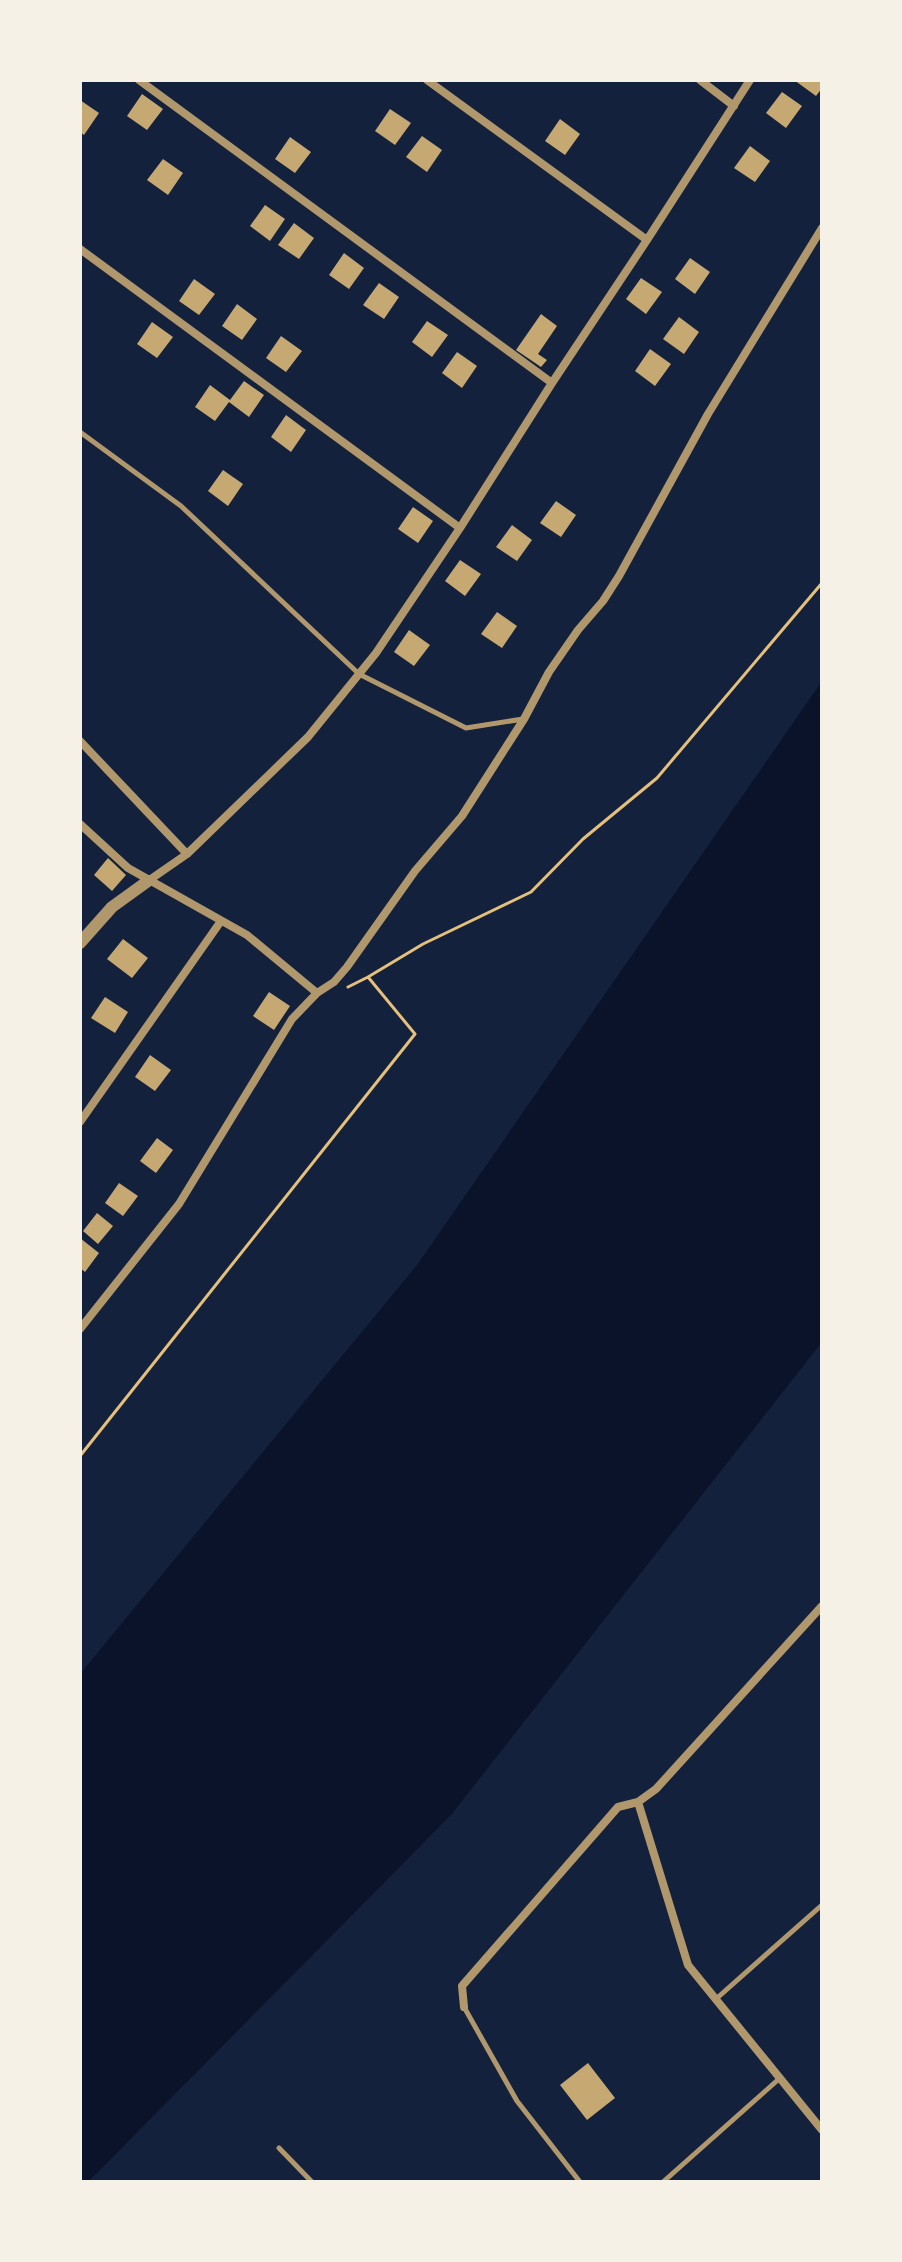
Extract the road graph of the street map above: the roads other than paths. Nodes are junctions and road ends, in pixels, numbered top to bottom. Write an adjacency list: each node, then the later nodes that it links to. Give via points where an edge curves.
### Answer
1 (139, 80): 9 (street)
2 (427, 80): 7 (street)
3 (700, 80): 5 (street)
4 (750, 80): 5 (street)
5 (734, 106): 7 (street)
6 (822, 228): 13 (street, via 708,414 619,576 549,672)
7 (647, 240): 9 (street)
8 (80, 249): 11 (street)
9 (552, 383): 11 (street)
10 (80, 432): 12 (lane, via 181,506)
11 (460, 528): 12 (street)
12 (359, 674): 13 (lane, via 466,728); 16 (street, via 308,737)
13 (524, 719): 20 (street, via 462,816 415,871 347,967)
14 (80, 741): 16 (street)
15 (80, 824): 17 (street)
16 (187, 854): 17 (street)
17 (148, 881): 18 (street); 19 (street, via 112,907)
18 (221, 921): 20 (street, via 247,935); 21 (street)
19 (80, 943)
20 (317, 993): 22 (street, via 292,1019 179,1204)
21 (80, 1122)
22 (80, 1329)
23 (822, 1606): 24 (street, via 656,1789)
24 (638, 1802): 26 (street, via 688,1965); 27 (street, via 618,1807 462,1986)
25 (822, 1905): 26 (lane)
26 (716, 1999): 28 (street)
27 (464, 2007): 32 (lane, via 517,2101)
28 (780, 2078): 29 (street); 33 (lane)
29 (822, 2130)
30 (279, 2148): 31 (lane)
31 (312, 2182)
32 (580, 2182)
33 (663, 2182)

